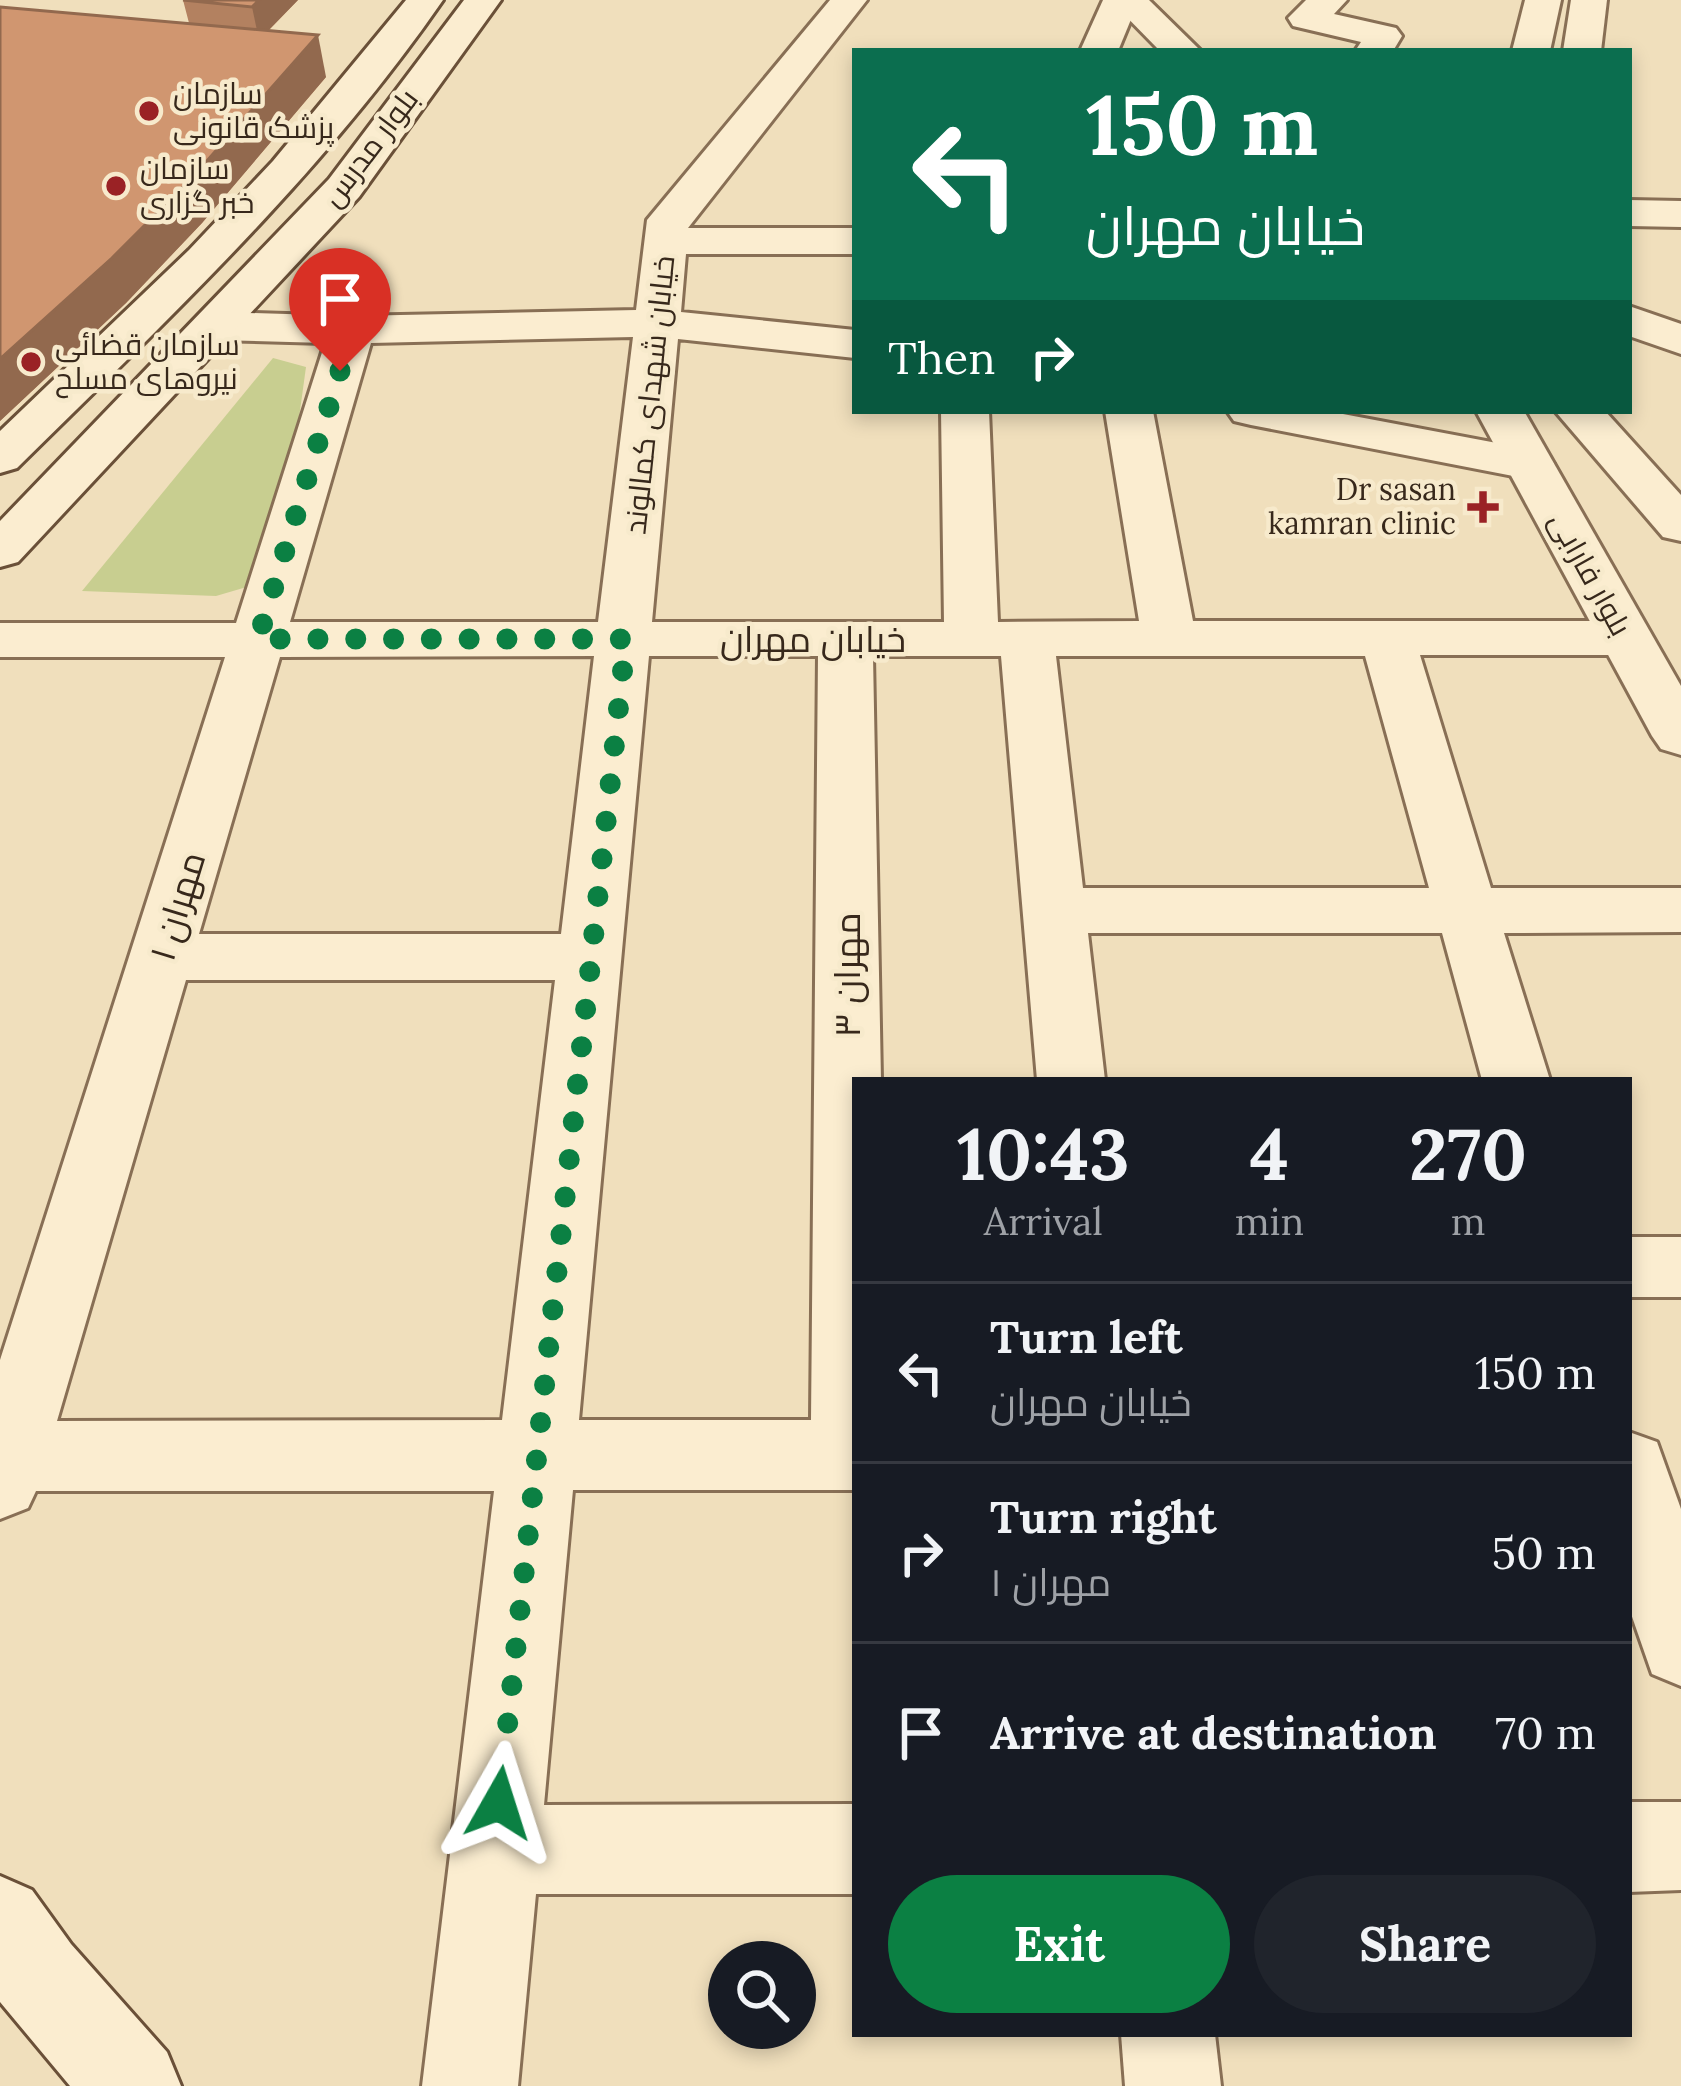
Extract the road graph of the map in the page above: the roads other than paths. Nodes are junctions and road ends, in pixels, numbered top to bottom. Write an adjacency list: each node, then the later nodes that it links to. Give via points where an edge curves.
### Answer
1 (425, 0): 28 (street, بلوار مدرس, via 287,170)
2 (483, 0): 19 (street, بلوار مدرس, via 344,188)
3 (849, 0): 15 (street, خیابان شهدای کمالوند, via 668,220)
4 (1125, 0): 8 (street); 9 (street)
5 (1329, 0): 10 (street, via 1306,18 1383,36)
6 (1543, 0): 11 (street)
7 (1589, 0): 12 (street)
8 (1101, 48)
9 (1179, 48)
10 (1376, 48)
11 (1533, 48)
12 (1582, 48)
13 (1632, 213): 14 (street)
14 (1681, 214)
15 (665, 241): 16 (street); 18 (street, خیابان شهدای کمالوند)
16 (852, 241)
17 (1632, 321): 21 (street)
18 (654, 323): 20 (street); 22 (street); 38 (street, خیابان شهدای کمالوند)
19 (216, 326): 20 (street); 31 (street, بلوار مدرس)
20 (352, 330): 37 (street, مهران ۱)
21 (1681, 340)
22 (852, 344)
23 (965, 414): 34 (street)
24 (1131, 414): 35 (street)
25 (1267, 414): 29 (street)
26 (1502, 414): 29 (street, بلوار فارابی)
27 (1583, 414): 30 (street)
28 (0, 458)
29 (1529, 464): 33 (street, بلوار فارابی)
30 (1681, 526)
31 (0, 550)
32 (1681, 556): 33 (street, via 1635,554 1612,564 1601,581)
33 (1616, 620): 36 (street, خیابان مهران); 41 (street, بلوار فارابی)
34 (999, 638): 35 (street, خیابان مهران); 39 (street, خیابان مهران); 44 (street)
35 (1169, 638): 36 (street, خیابان مهران)
36 (1388, 638): 42 (street)
37 (258, 639): 38 (street, خیابان مهران); 40 (street, خیابان مهران); 46 (street, مهران ۱)
38 (626, 639): 39 (street, خیابان مهران); 45 (street, خیابان شهدای کمالوند)
39 (845, 639): 52 (street, مهران ۳)
40 (0, 640)
41 (1681, 736)
42 (1467, 910): 43 (street); 44 (street); 48 (street)
43 (1681, 910)
44 (1054, 911): 47 (street)
45 (591, 957): 46 (street); 51 (street, خیابان شهدای کمالوند)
46 (161, 958): 53 (street, مهران ۱)
47 (1071, 1077)
48 (1515, 1077)
49 (1681, 1267): 50 (street)
50 (1632, 1268)
51 (537, 1455): 52 (street); 53 (street); 59 (street, خیابان شهدای کمالوند)
52 (852, 1455)
53 (4, 1469)
54 (1632, 1477): 55 (street)
55 (1681, 1646)
56 (1632, 1846): 57 (street)
57 (1681, 1846)
58 (852, 1849): 59 (street)
59 (494, 1850): 63 (street, خیابان شهدای کمالوند)
60 (0, 1922): 62 (street)
61 (1168, 2037): 64 (street)
62 (133, 2086)
63 (470, 2086)
64 (1173, 2086)

